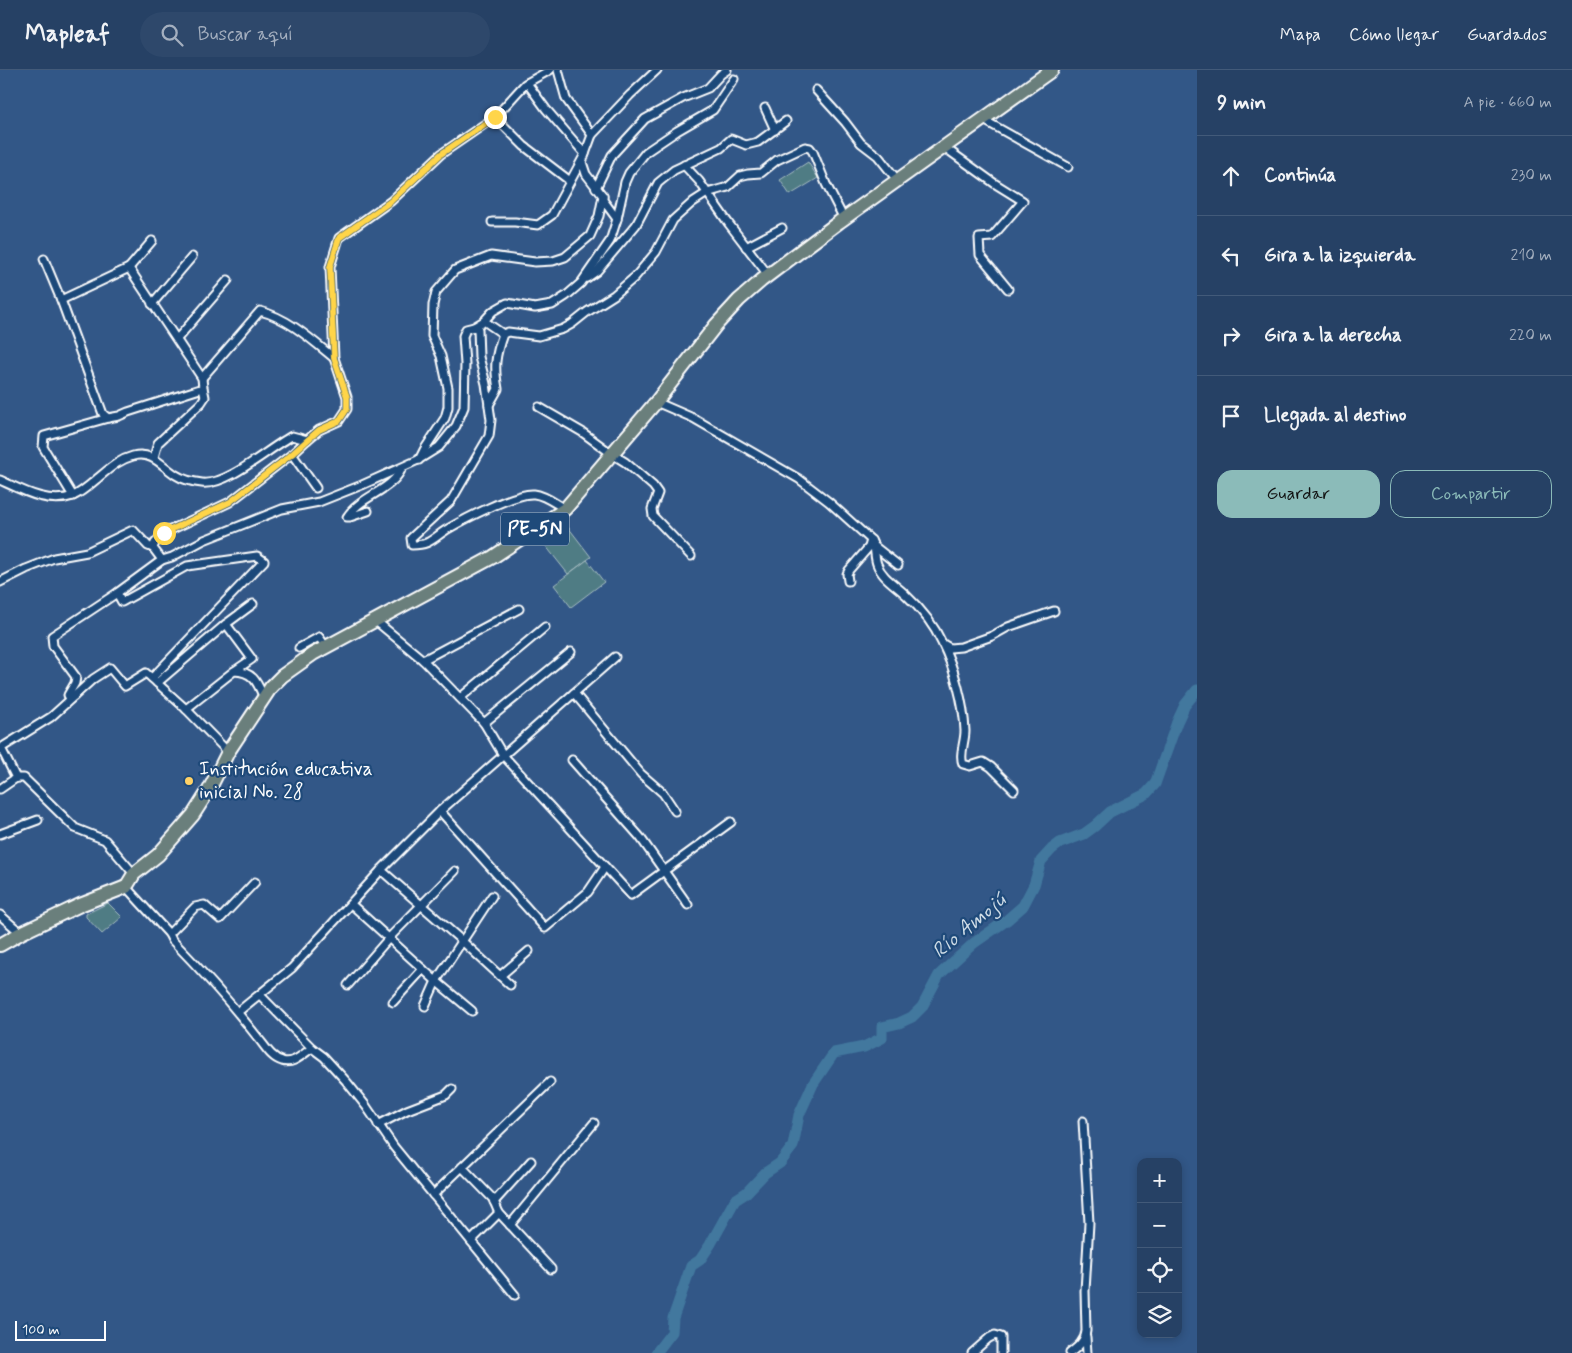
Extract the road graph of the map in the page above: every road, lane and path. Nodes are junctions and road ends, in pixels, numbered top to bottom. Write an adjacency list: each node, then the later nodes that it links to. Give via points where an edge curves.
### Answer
1 (550, 70): 7 (street)
2 (558, 70): 14 (street, via 566,99)
3 (657, 70): 14 (street)
4 (727, 70): 21 (street, via 708,88 682,98 645,119 612,155)
5 (1052, 70): 11 (highway, PE-5N)
6 (734, 79): 24 (street, via 714,110 646,152 625,182)
7 (527, 83): 10 (street); 16 (street)
8 (816, 90): 20 (street)
9 (765, 108): 13 (street)
10 (495, 117): 19 (street, via 524,146); 43 (street, via 441,154 391,201 339,238 330,267)
11 (982, 119): 15 (highway, PE-5N); 18 (street)
12 (786, 121): 13 (street)
13 (775, 130): 17 (street, via 758,142 746,145 731,139 721,148)
14 (592, 135): 16 (street)
15 (944, 147): 20 (highway, PE-5N); 36 (street, via 1022,200 992,237 979,238 980,255)
16 (585, 154): 19 (street); 21 (street, via 582,162)
17 (684, 165): 22 (street); 35 (street, via 658,183 636,225 598,271)
18 (1068, 167)
19 (570, 181): 26 (street, via 552,215 538,224)
20 (898, 181): 25 (highway, PE-5N)
21 (596, 188): 23 (street)
22 (707, 193): 25 (street, via 728,187 740,176 760,173 777,160 805,147 813,152); 29 (street); 41 (street, via 673,220 656,252 614,295 564,329 540,336)
23 (602, 196): 24 (street); 54 (street, via 599,216 590,236 565,257 535,262 491,256 455,270 436,292 432,336 441,356 448,388 448,407 445,418)
24 (617, 219): 35 (street, via 610,241)
25 (844, 219): 33 (highway, PE-5N)
26 (492, 222)
27 (782, 228): 29 (street)
28 (152, 241): 32 (street)
29 (746, 247): 33 (street)
30 (192, 258): 38 (street)
31 (44, 259): 37 (street)
32 (129, 268): 37 (street); 38 (street)
33 (769, 276): 46 (highway, PE-5N, via 739,300)
34 (228, 280): 42 (street)
35 (580, 283): 39 (street, via 552,305 535,308 507,303)
36 (1008, 289)
37 (61, 300): 49 (street, via 103,414)
38 (152, 304): 42 (street)
39 (484, 321): 40 (street); 41 (street)
40 (474, 327): 47 (street, via 478,329 479,357); 54 (street, via 466,329 463,336 464,407 456,426 438,447)
41 (503, 334): 47 (street, via 496,358 498,389)
42 (177, 339): 44 (street)
43 (334, 358): 44 (street, via 274,314 260,311); 50 (street, via 347,397 347,409 339,421)
44 (202, 378): 45 (street)
45 (203, 388): 49 (street); 53 (street, via 205,397 158,443)
46 (656, 402): 52 (highway, PE-5N); 61 (street, via 693,418 799,479)
47 (489, 406): 59 (street, via 489,436 451,501 411,538 412,544 424,545 447,530 524,494 540,495)
48 (539, 407): 52 (street)
49 (108, 418): 58 (street, via 44,436 43,447)
50 (307, 440): 51 (street); 53 (street, via 292,436 255,462 218,481 202,483 177,476)
51 (292, 454): 57 (street); 62 (street, via 230,502 164,533)
52 (612, 454): 59 (highway, PE-5N); 63 (street, via 655,489 658,495 652,509 653,516)
53 (154, 457): 58 (street, via 134,455 114,463)
54 (418, 460): 55 (street)
55 (402, 468): 60 (street, via 391,482 347,517); 64 (street, via 318,502 282,509)
56 (0, 480): 58 (street, via 32,495 54,499)
57 (316, 488)
58 (73, 496)
59 (565, 509): 72 (highway, PE-5N, via 493,557)
60 (368, 511)
61 (872, 543): 65 (street); 66 (street, via 849,570); 75 (street, via 882,573 907,596)
62 (153, 548): 64 (street); 67 (street, via 133,530 87,552 54,558)
63 (691, 556)
64 (162, 560): 68 (street)
65 (898, 565)
66 (848, 580)
67 (0, 582)
68 (117, 593): 82 (street, via 52,636 53,646 76,677 68,695 70,699); 83 (street, via 122,602 187,566 257,556 264,561)
69 (253, 604): 73 (street)
70 (519, 609): 80 (street)
71 (1054, 611): 75 (street, via 961,647 950,648)
72 (376, 620): 76 (highway, PE-5N); 80 (street)
73 (226, 624): 81 (street, via 252,659); 83 (street)
74 (545, 627): 86 (street)
75 (943, 644): 95 (street, via 956,681 964,720 965,743 960,759 970,766 983,762)
76 (326, 647): 77 (street, via 318,637); 85 (highway, PE-5N, via 282,676)
77 (299, 648)
78 (572, 652): 88 (street)
79 (615, 657): 84 (street)
80 (423, 660): 86 (street)
81 (236, 670): 85 (street, via 255,679); 87 (street)
82 (94, 679): 83 (street, via 110,668 125,686 146,673); 89 (street, via 51,717)
83 (154, 680): 87 (street)
84 (574, 692): 91 (street); 97 (street)
85 (264, 698): 90 (highway, PE-5N)
86 (460, 698): 88 (street)
87 (186, 709): 90 (street)
88 (484, 723): 91 (street)
89 (1, 748): 93 (street)
90 (228, 752): 105 (highway, PE-5N, via 193,815 158,855)
91 (503, 755): 96 (street); 101 (street)
92 (572, 760): 103 (street)
93 (16, 778): 94 (street); 105 (street, via 24,778 75,828 105,840)
94 (0, 789)
95 (1014, 790)
96 (440, 811): 101 (street, via 545,928 588,892); 102 (street)
97 (675, 811)
98 (38, 820): 100 (street)
99 (731, 822): 103 (street)
100 (0, 834)
101 (605, 867): 103 (street, via 631,895)
102 (382, 870): 109 (street); 110 (street)
103 (665, 870): 111 (street)
104 (455, 871): 110 (street)
105 (134, 874): 107 (highway, PE-5N)
106 (255, 882): 114 (street, via 220,919 204,905 195,907)
107 (126, 887): 113 (highway); 114 (street)
108 (492, 896): 116 (street)
109 (351, 904): 115 (street); 124 (street, via 292,968)
110 (421, 905): 115 (street); 116 (street)
111 (688, 905)
112 (0, 915): 113 (street)
113 (21, 933): 117 (highway)
114 (169, 934): 127 (street)
115 (389, 938): 119 (street); 122 (street)
116 (462, 940): 120 (street); 121 (street)
117 (0, 945)
118 (529, 951): 120 (street)
119 (423, 969): 121 (street); 125 (street)
120 (500, 976): 123 (street)
121 (436, 981): 126 (street); 128 (street)
122 (348, 985)
123 (510, 985)
124 (260, 995): 127 (street); 129 (street)
125 (393, 1002)
126 (425, 1006)
127 (239, 1011): 129 (street, via 274,1058 293,1061)
128 (472, 1011)
129 (312, 1048): 134 (street, via 346,1081)
130 (550, 1082): 136 (street)
131 (452, 1089): 134 (street, via 446,1095)
132 (1083, 1122): 144 (street, via 1089,1223)
133 (594, 1123): 140 (street)
134 (378, 1125): 137 (street)
135 (531, 1161): 138 (street)
136 (462, 1167): 137 (street); 138 (street)
137 (433, 1195): 141 (street)
138 (494, 1202): 139 (street)
139 (499, 1213): 140 (street); 141 (street)
140 (510, 1225): 142 (street)
141 (471, 1241): 143 (street)
142 (551, 1269)
143 (515, 1295)
144 (1086, 1338): 147 (street); 148 (street)
145 (972, 1353): 146 (street, via 995,1334 1001,1337)
146 (1001, 1353)
147 (1070, 1353)
148 (1087, 1353)

